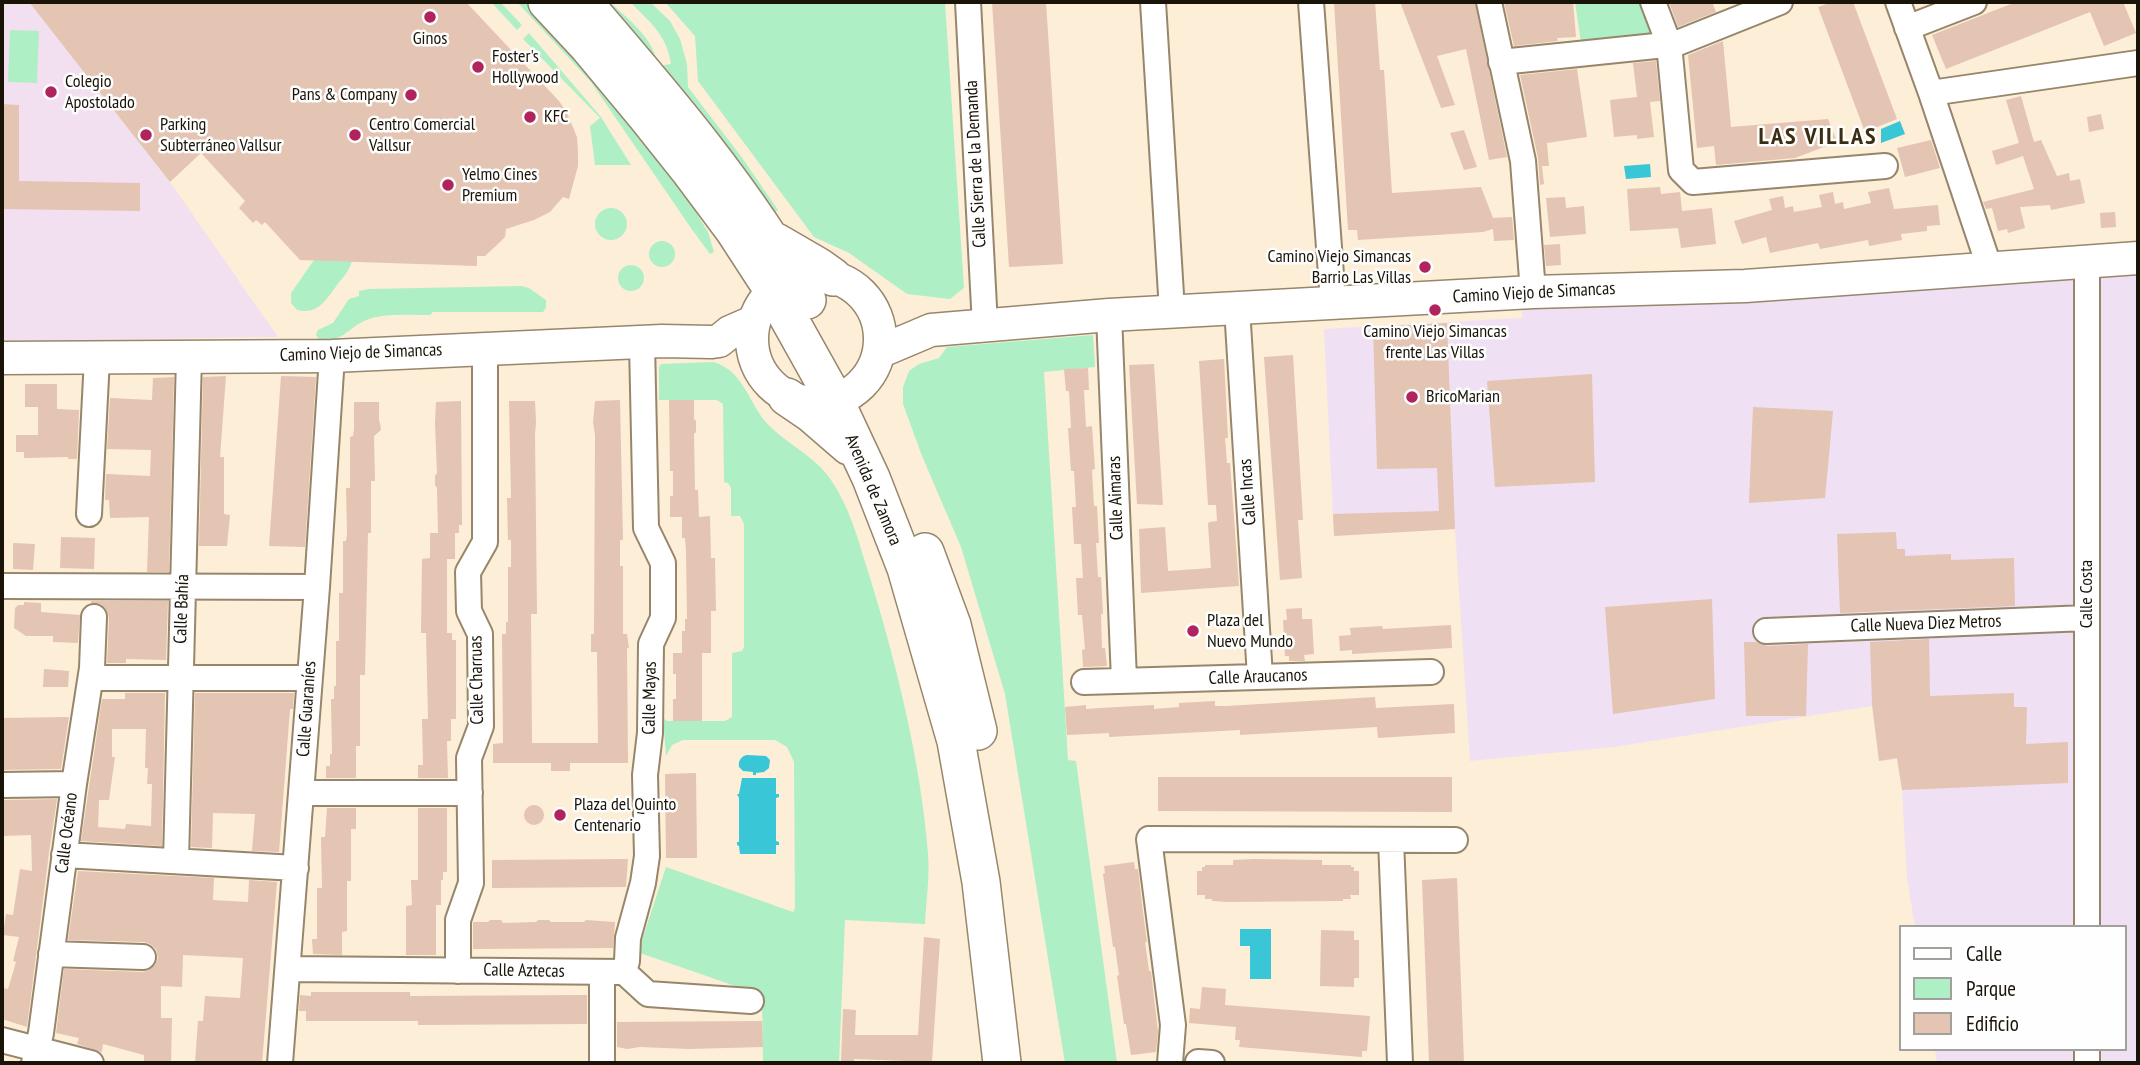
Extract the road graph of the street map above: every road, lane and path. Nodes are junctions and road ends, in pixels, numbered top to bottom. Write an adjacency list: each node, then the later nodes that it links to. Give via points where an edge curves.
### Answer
1 (547, 2): 23 (highway, Avenida de Zamora)
2 (583, 2): 18 (highway, Avenida de Zamora, via 667,100)
3 (968, 2): 31 (street, Calle Sierra de la Demanda)
4 (1153, 2): 28 (street)
5 (1311, 2): 26 (street)
6 (1489, 2): 14 (street)
7 (1653, 2): 13 (street)
8 (1780, 2): 11 (street)
9 (1898, 2): 12 (street)
10 (1974, 2): 12 (street)
11 (1728, 11): 13 (street)
12 (1907, 28): 16 (street)
13 (1669, 44): 14 (street); 17 (street, via 1681,170 1693,182)
14 (1501, 62): 24 (street, via 1523,161)
15 (2138, 63): 16 (street)
16 (1931, 93): 21 (street)
17 (1885, 166)
18 (772, 240): 22 (highway); 23 (highway, Avenida de Zamora)
19 (2138, 258): 20 (main road, Camino Viejo de Simancas)
20 (2087, 262): 21 (main road, Camino Viejo de Simancas); 50 (street, Calle Costa)
21 (1990, 269): 24 (main road, Camino Viejo de Simancas, via 1745,286)
22 (832, 277): 23 (main road, via 808,275); 25 (main road, Camino Viejo de Simancas, via 846,282)
23 (784, 284): 30 (main road, via 759,308); 42 (highway, Avenida de Zamora)
24 (1533, 292): 26 (main road, Camino Viejo de Simancas)
25 (869, 302): 32 (main road, Camino Viejo de Simancas); 36 (main road, via 879,328)
26 (1334, 302): 27 (main road, Camino Viejo de Simancas)
27 (1237, 308): 28 (main road, Camino Viejo de Simancas); 53 (street, Calle Incas)
28 (1172, 312): 29 (main road, Camino Viejo de Simancas)
29 (1109, 315): 31 (main road, Camino Viejo de Simancas); 57 (street, Calle Aimaras)
30 (753, 323): 33 (main road, Camino Viejo de Simancas); 41 (main road, via 751,345)
31 (985, 326): 32 (main road, Camino Viejo de Simancas)
32 (931, 330): 36 (main road, Camino Viejo de Simancas)
33 (719, 341): 34 (main road, Camino Viejo de Simancas); 41 (main road)
34 (642, 343): 35 (main road, Camino Viejo de Simancas); 73 (street, Calle Mayas, via 646,527 663,563 663,618 651,643 645,775 648,856 628,937 627,961)
35 (485, 350): 37 (main road, Camino Viejo de Simancas); 62 (street, Calle Charruas, via 485,542 468,572 468,611 480,634 481,726 469,758)
36 (879, 352): 42 (main road, via 868,377)
37 (332, 356): 38 (main road, Camino Viejo de Simancas); 48 (street, Calle Guaraníes)
38 (189, 357): 40 (main road, Camino Viejo de Simancas); 47 (street, Calle Bahía)
39 (2, 358): 40 (main road, Camino Viejo de Simancas)
40 (97, 358): 45 (street)
41 (757, 367): 43 (main road)
42 (846, 395): 43 (main road, via 808,403); 44 (highway, Avenida de Zamora); 81 (highway, Avenida de Zamora, via 894,468 952,625 993,811)
43 (787, 397): 44 (highway, via 836,433)
44 (863, 460): 80 (highway, Avenida de Zamora, via 906,568 956,741 981,882)
45 (89, 514)
46 (2, 586): 47 (street)
47 (183, 587): 48 (street); 55 (street, Calle Bahía)
48 (317, 587): 56 (street, Calle Guaraníes)
49 (94, 617): 54 (street, Calle Océano)
50 (2087, 618): 51 (street, Calle Nueva Diez Metros); 68 (street, Calle Costa)
51 (1766, 631)
52 (1431, 672): 53 (street, Calle Araucanos)
53 (1260, 677): 57 (street, Calle Araucanos)
54 (90, 678): 55 (street); 59 (street, Calle Océano)
55 (180, 678): 56 (street); 66 (street, Calle Bahía)
56 (309, 678): 61 (street, Calle Guaraníes)
57 (1124, 680): 58 (street, Calle Araucanos)
58 (1084, 682)
59 (74, 783): 60 (street); 65 (street, Calle Océano)
60 (2, 785)
61 (301, 793): 62 (street); 67 (street, Calle Guaraníes)
62 (470, 793): 72 (street, Calle Charruas, via 471,883 458,919)
63 (1455, 839): 64 (street)
64 (1391, 840): 82 (street, via 1149,839 1173,1025); 83 (street)
65 (64, 855): 66 (street); 69 (street, Calle Océano)
66 (176, 861): 67 (street)
67 (296, 868): 71 (street, Calle Guaraníes)
68 (2087, 925)
69 (51, 954): 70 (street); 76 (street, Calle Océano)
70 (143, 957)
71 (288, 969): 72 (street, Calle Aztecas); 78 (street, Calle Guaraníes)
72 (458, 971): 73 (street, Calle Aztecas)
73 (613, 972): 74 (street, via 648,994); 79 (street, Calle Mayas)
74 (751, 1000)
75 (2, 1040): 76 (street)
76 (35, 1056): 77 (street)
77 (91, 1063)
78 (281, 1063)
79 (602, 1063)
80 (1002, 1063)
81 (1027, 1063)
82 (1170, 1063)
83 (1400, 1063)

